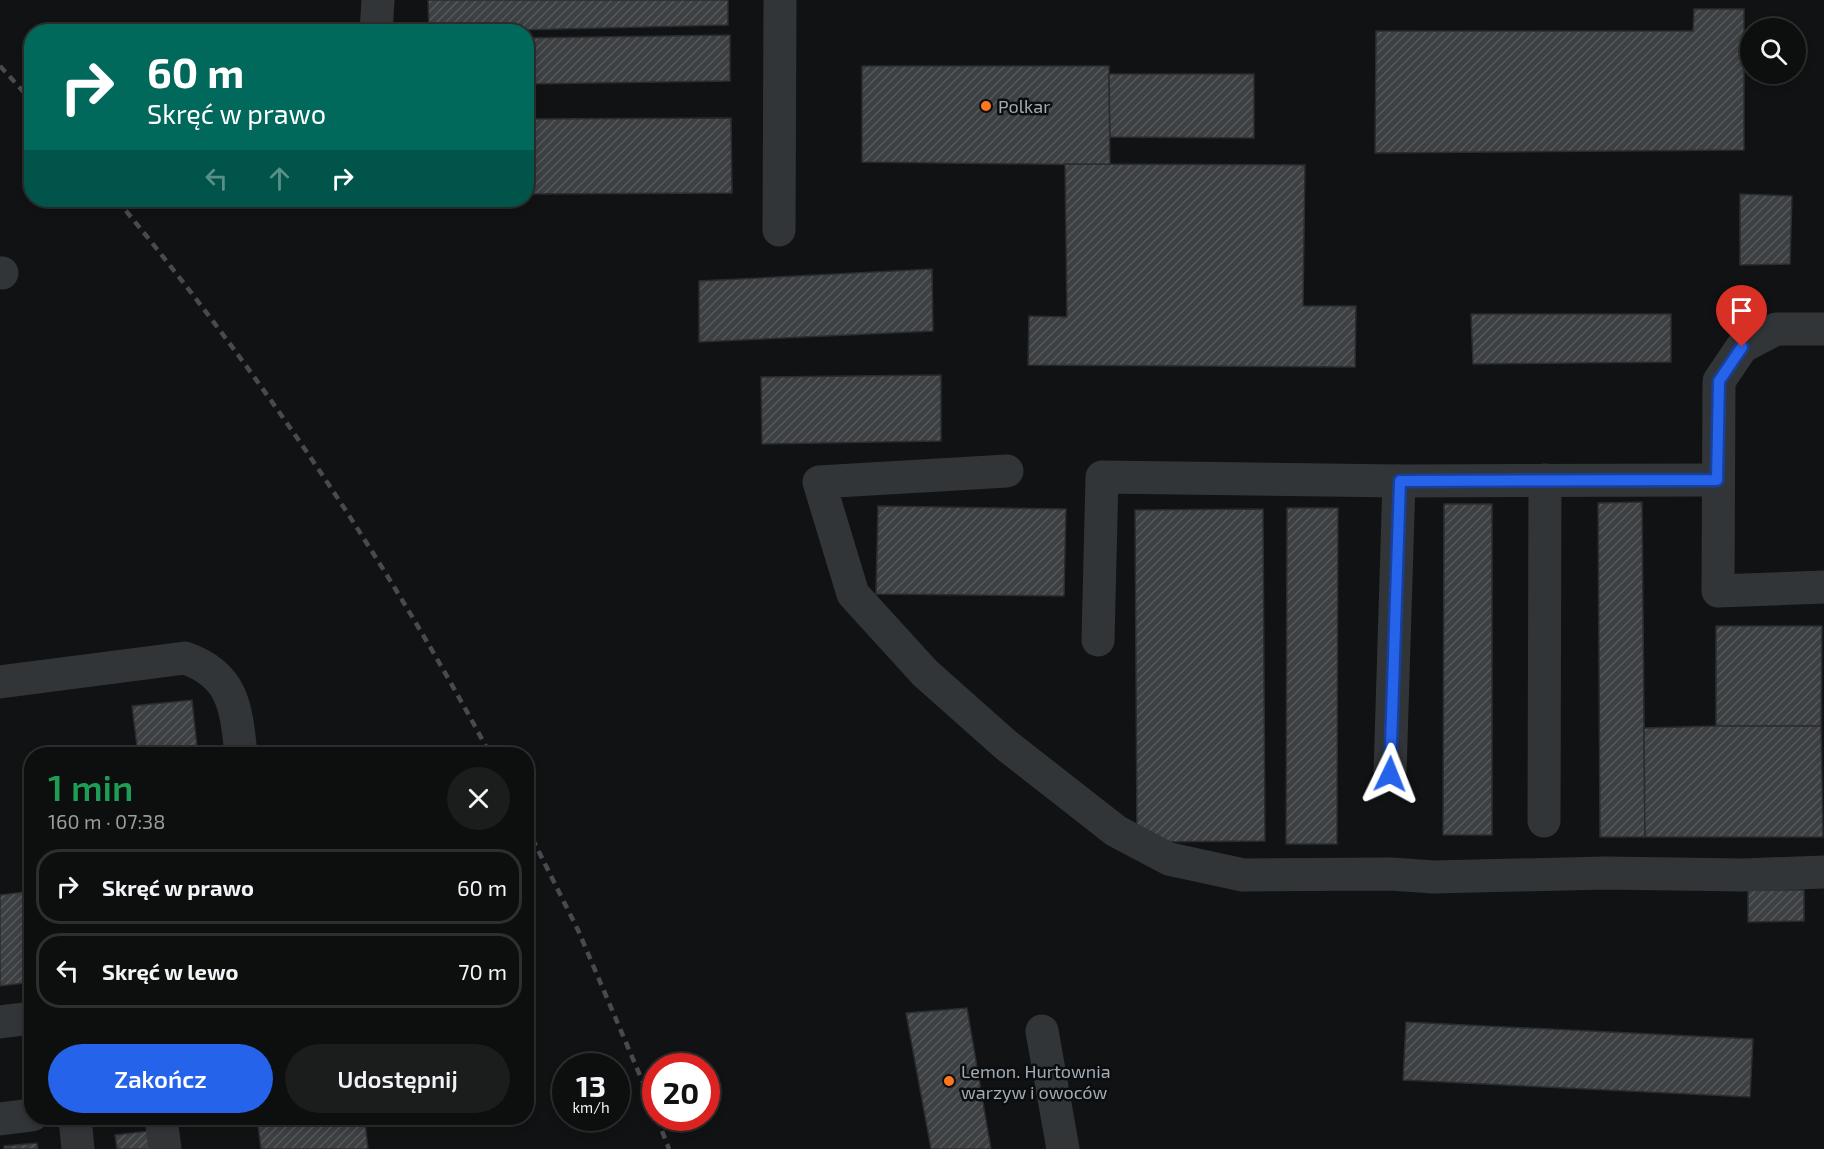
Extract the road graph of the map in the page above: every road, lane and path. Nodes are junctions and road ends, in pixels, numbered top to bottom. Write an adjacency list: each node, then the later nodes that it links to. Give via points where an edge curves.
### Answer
1 (378, 0): 3 (lane)
2 (780, 0): 4 (lane)
3 (376, 24)
4 (779, 230)
5 (1824, 329): 8 (lane, via 1776,329 1742,347 1719,381)
6 (1007, 471): 16 (lane, via 819,482 853,594 925,673 1006,745 1116,831 1169,859 1243,875)
7 (1545, 480): 8 (lane); 9 (lane); 15 (lane)
8 (1717, 480): 10 (lane, via 1718,591)
9 (1400, 481): 11 (lane, via 1102,477); 14 (lane)
10 (1824, 587)
11 (1098, 640)
12 (0, 682): 13 (lane, via 185,658 202,664 220,678 232,697)
13 (240, 747)
14 (1390, 774)
15 (1544, 821)
16 (1824, 872)
17 (24, 1019): 18 (lane)
18 (0, 1022)
19 (1042, 1031): 26 (lane)
20 (24, 1116): 21 (lane)
21 (0, 1119)
22 (76, 1125): 24 (lane)
23 (162, 1125): 25 (lane)
24 (78, 1149)
25 (165, 1149)
26 (1063, 1149)

